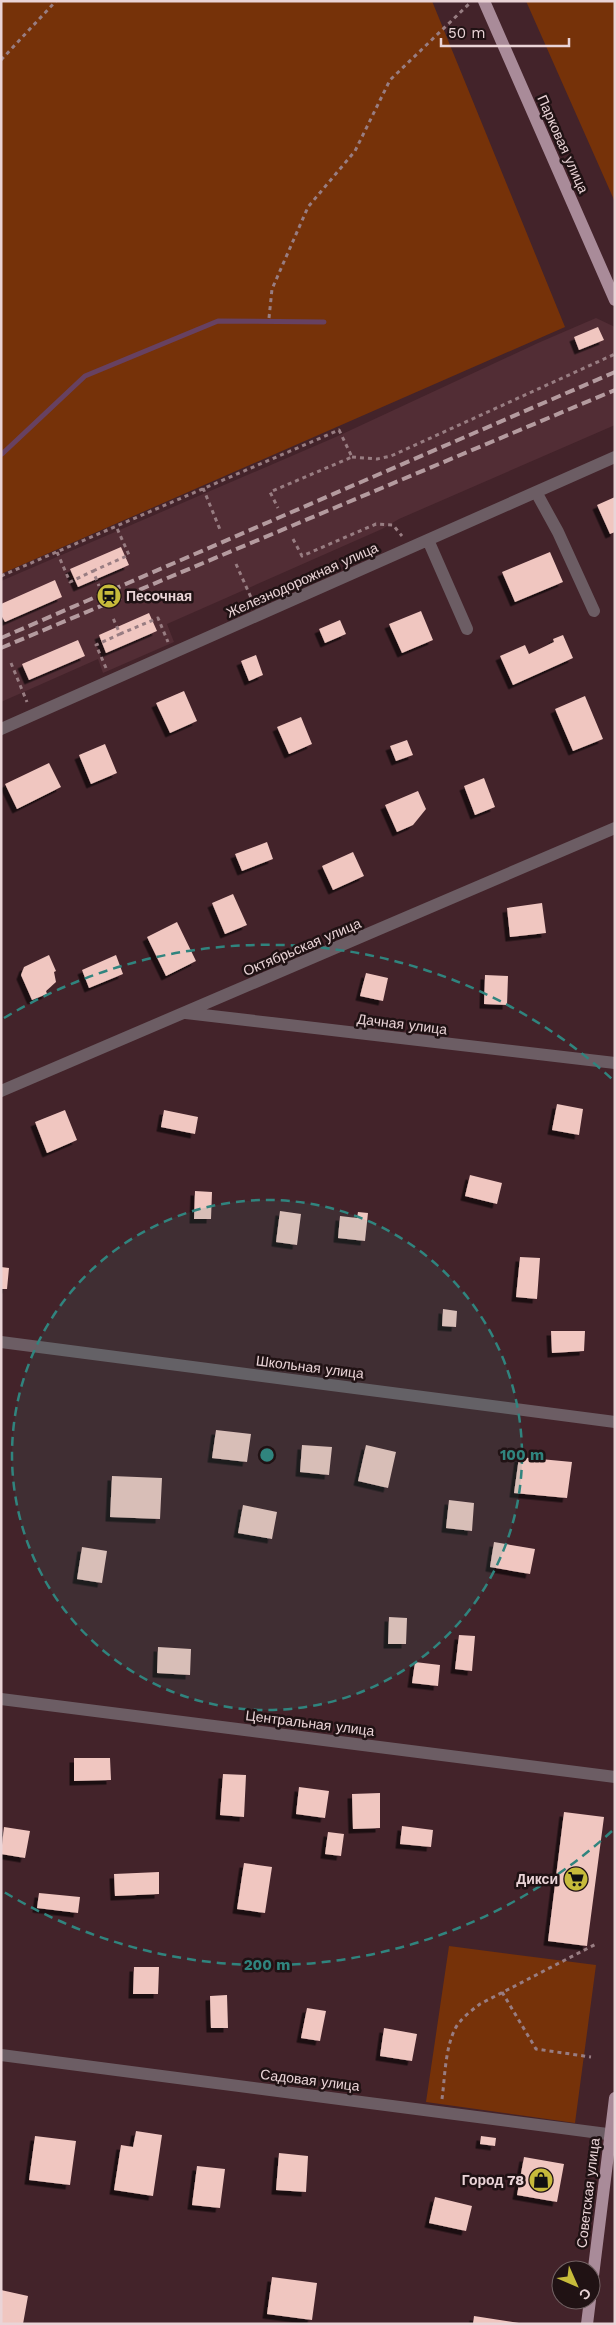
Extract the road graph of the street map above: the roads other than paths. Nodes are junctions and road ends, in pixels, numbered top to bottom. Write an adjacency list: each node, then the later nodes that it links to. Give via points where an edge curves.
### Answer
1 (484, 1): 2 (main road, Парковая улица)
2 (615, 300)
3 (615, 457): 4 (street, Железнодорожная улица)
4 (536, 492): 5 (street, Железнодорожная улица); 6 (street)
5 (428, 540): 7 (street); 8 (street, Железнодорожная улица)
6 (594, 611)
7 (467, 629)
8 (1, 729)
9 (615, 828): 10 (street, Октябрьская улица)
10 (186, 1014): 11 (street, Дачная улица); 12 (street, Октябрьская улица)
11 (615, 1063)
12 (1, 1091)
13 (1, 1342): 14 (street, Школьная улица)
14 (615, 1422)
15 (1, 1699): 16 (street, Центральная улица)
16 (615, 1777)
17 (1, 2055): 19 (street, Садовая улица)
18 (615, 2098): 19 (main road, Советская улица)
19 (612, 2135): 20 (main road, Советская улица)
20 (595, 2260)
21 (589, 2310): 22 (main road)
22 (587, 2324)

